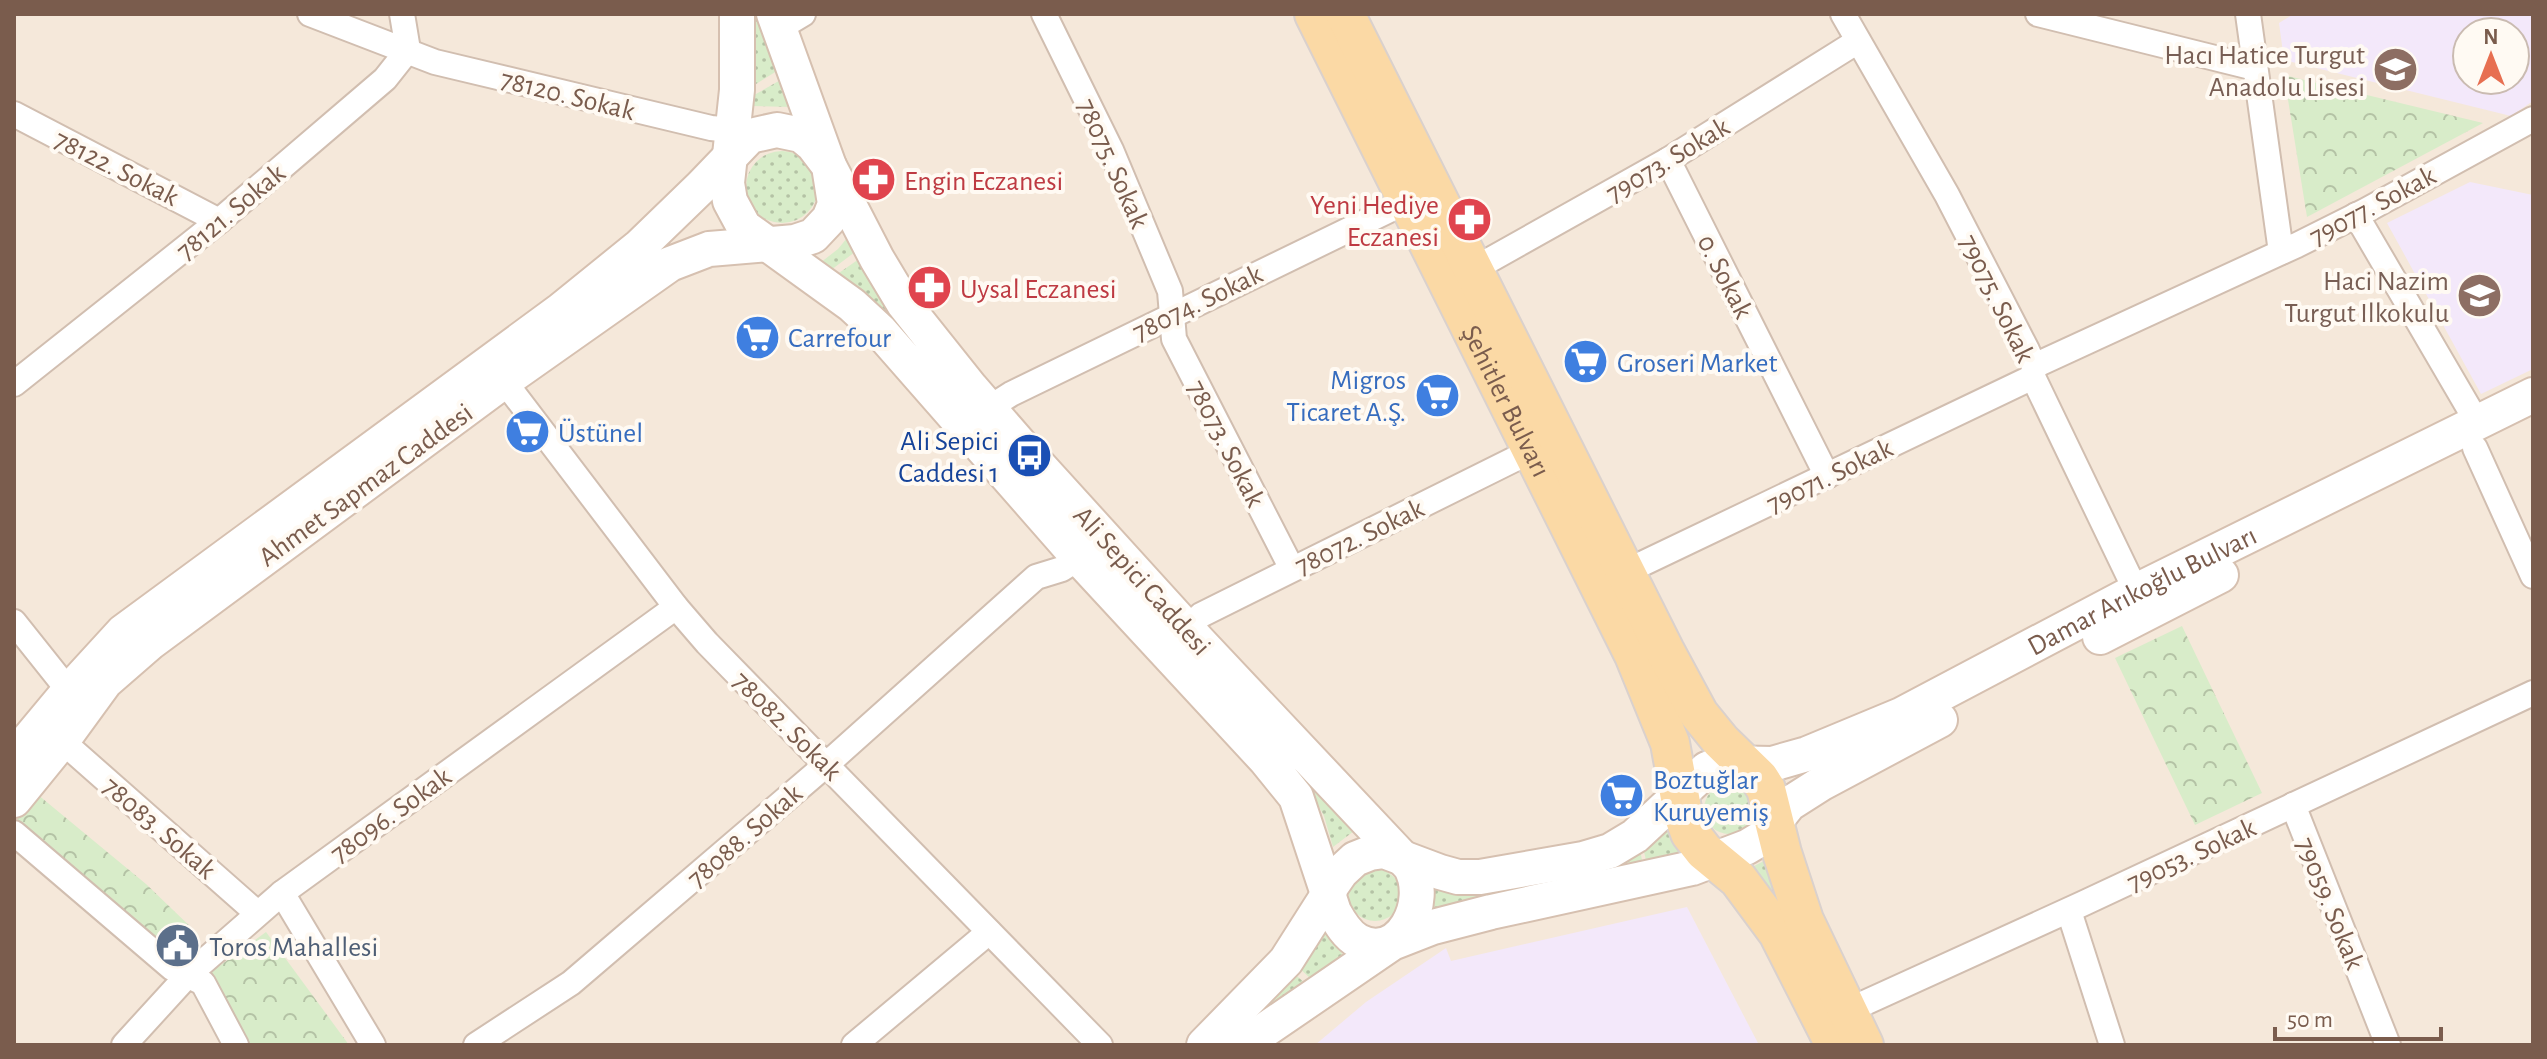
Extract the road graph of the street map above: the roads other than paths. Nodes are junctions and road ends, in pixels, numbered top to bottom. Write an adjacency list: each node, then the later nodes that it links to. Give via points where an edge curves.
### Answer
1 (310, 14): 12 (street, 78120. Sokak)
2 (402, 14): 12 (street)
3 (737, 14): 16 (main road, via 737,90)
4 (1044, 14): 25 (street, 78075. Sokak, via 1111,150 1170,291)
5 (1314, 14): 19 (main road, Şehitler Bulvarı)
6 (1345, 14): 24 (main road, Şehitler Bulvarı)
7 (1843, 14): 11 (street, 79075. Sokak)
8 (2038, 14): 13 (street)
9 (2248, 14): 13 (street)
10 (785, 19): 18 (main road, Ali Sepici Caddesi)
11 (1858, 41): 17 (street, 79073. Sokak); 26 (street, 79075. Sokak, via 1947,195)
12 (408, 50): 16 (street, 78120. Sokak, via 450,65 711,128); 21 (street, 78121. Sokak, via 385,79)
13 (2255, 68): 23 (street)
14 (14, 114): 21 (street, 78122. Sokak)
15 (2533, 119): 20 (street, 79077. Sokak)
16 (730, 145): 18 (main road, via 777,130 801,135); 22 (main road, via 730,201 744,227); 43 (main road, Ahmet Sapmaz Caddesi, via 640,246 561,310 123,632)
17 (1668, 160): 24 (street, 79073. Sokak); 34 (street, 0. Sokak)
18 (829, 166): 22 (main road, via 835,204 829,219 813,236); 30 (main road, Ali Sepici Caddesi, via 891,285)
19 (1408, 201): 25 (street, 78074. Sokak); 33 (main road, Şehitler Bulvarı)
20 (2356, 215): 23 (street, 79077. Sokak); 32 (street)
21 (219, 221): 28 (street, 78121. Sokak)
22 (767, 243): 27 (main road, Ahmet Sapmaz Caddesi, via 709,249 670,264); 35 (main road, Ali Sepici Caddesi, via 880,331)
23 (2281, 252): 26 (street, 79077. Sokak)
24 (1472, 270): 37 (main road, Şehitler Bulvarı)
25 (1171, 315): 30 (street, 78074. Sokak); 36 (street, 78073. Sokak, via 1174,339)
26 (2034, 371): 34 (street, 79071. Sokak); 39 (street, 79075. Sokak)
27 (504, 381): 40 (street, 78082. Sokak); 45 (main road, Ahmet Sapmaz Caddesi, via 151,642 105,682)
28 (14, 384)
29 (2533, 395): 32 (main road, Damar Arıkoğlu Bulvarı)
30 (989, 408): 42 (main road, Ali Sepici Caddesi)
31 (2533, 420): 32 (main road, Damar Arıkoğlu Bulvarı)
32 (2476, 435): 38 (street); 39 (main road, Damar Arıkoğlu Bulvarı); 52 (main road, Damar Arıkoğlu Bulvarı, via 1822,783 1789,804)
33 (1533, 450): 36 (street, 78072. Sokak); 49 (main road, Şehitler Bulvarı, via 1649,691 1670,743)
34 (1827, 476): 37 (street, 79071. Sokak)
35 (1079, 558): 48 (street, 78088. Sokak, via 1036,577); 57 (main road, Ali Sepici Caddesi, via 1296,797)
36 (1292, 569): 42 (street, 78072. Sokak, via 1201,615)
37 (1625, 572): 47 (main road, Şehitler Bulvarı, via 1699,714)
38 (2533, 576)
39 (2136, 591): 47 (main road, Damar Arıkoğlu Bulvarı, via 1901,715 1807,754 1772,764)
40 (676, 607): 48 (street, 78082. Sokak); 56 (street, 78096. Sokak)
41 (14, 622): 43 (street)
42 (1187, 628): 54 (main road, Ali Sepici Caddesi)
43 (69, 691): 46 (main road, Ahmet Sapmaz Caddesi)
44 (2530, 703): 51 (street, 79053. Sokak)
45 (62, 741): 50 (main road, Ahmet Sapmaz Caddesi); 59 (street, 78083. Sokak)
46 (14, 757)
47 (1742, 762): 49 (main road, via 1707,769); 52 (main road, via 1766,789)
48 (827, 764): 60 (street, 78082. Sokak); 64 (street, 78088. Sokak, via 571,983)
49 (1679, 793): 54 (main road, Ali Sepici Caddesi, via 1635,836 1583,859 1458,877); 55 (main road, via 1690,833)
50 (14, 800)
51 (2293, 805): 58 (street, 79053. Sokak); 73 (street, 79059. Sokak)
52 (1774, 822): 55 (main road, via 1762,838); 63 (main road)
53 (14, 833): 62 (street)
54 (1400, 856): 57 (main road, via 1384,851 1355,859); 61 (main road, via 1416,876 1418,902)
55 (1715, 860): 61 (main road, via 1491,912); 63 (main road, via 1738,879)
56 (282, 893): 59 (street, 78096. Sokak); 68 (street)
57 (1328, 895): 61 (main road, via 1344,929 1358,941); 65 (main road, via 1286,961)
58 (2069, 911): 63 (street, 79053. Sokak); 72 (street)
59 (257, 913): 62 (street, 78096. Sokak)
60 (989, 932): 69 (street); 70 (street, 78082. Sokak)
61 (1392, 943): 65 (main road)
62 (187, 976): 66 (street, 78096. Sokak); 67 (street, via 203,983)
63 (1841, 1028): 71 (main road)
64 (490, 1041)
65 (1218, 1044)
66 (124, 1045)
67 (236, 1045)
68 (373, 1045)
69 (854, 1045)
70 (1100, 1045)
71 (1864, 1045)
72 (2112, 1045)
73 (2388, 1045)

